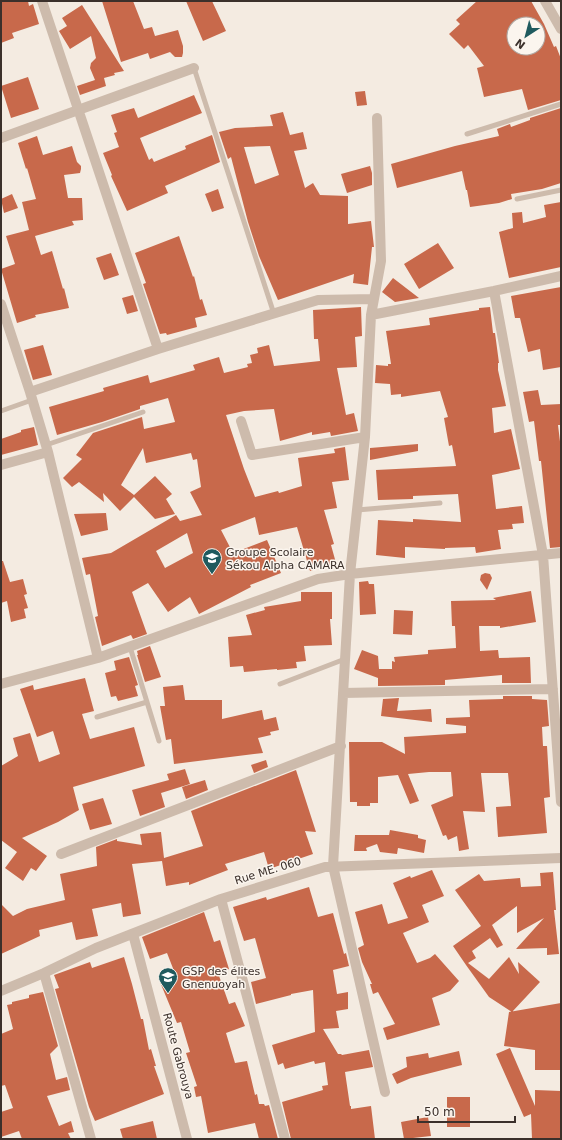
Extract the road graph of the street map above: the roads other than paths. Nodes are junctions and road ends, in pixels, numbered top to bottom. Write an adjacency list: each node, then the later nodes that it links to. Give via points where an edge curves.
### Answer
1 (42, 1): 6 (street)
2 (545, 1): 3 (street)
3 (561, 29)
4 (194, 68): 6 (street); 16 (lane)
5 (561, 104): 8 (lane)
6 (78, 110): 9 (street); 18 (street)
7 (377, 118): 14 (street, via 380,261)
8 (467, 134)
9 (1, 138)
10 (561, 190): 11 (lane)
11 (517, 199)
12 (561, 276): 13 (street)
13 (494, 291): 17 (street); 29 (street)
14 (374, 299): 16 (street, via 318,300); 17 (street)
15 (1, 304): 19 (street)
16 (274, 314): 18 (street)
17 (371, 315): 23 (street)
18 (158, 349): 19 (street)
19 (31, 396): 20 (lane); 24 (street)
20 (1, 411)
21 (143, 412): 24 (lane)
22 (240, 421): 23 (street, via 252,455)
23 (365, 437): 27 (street)
24 (47, 449): 25 (street); 32 (street)
25 (1, 465)
26 (440, 503): 27 (lane)
27 (357, 510): 30 (street)
28 (561, 553): 29 (street)
29 (543, 554): 30 (street); 36 (street)
30 (350, 574): 31 (street, via 318,580); 33 (street)
31 (130, 647): 32 (street); 38 (lane)
32 (98, 658): 34 (street)
33 (345, 659): 35 (lane); 37 (street)
34 (1, 684)
35 (280, 684)
36 (553, 689): 37 (street); 42 (street)
37 (343, 693): 41 (street)
38 (146, 702): 39 (lane); 40 (lane)
39 (97, 716)
40 (159, 741)
41 (341, 746): 43 (street); 45 (street)
42 (561, 802)
43 (61, 854)
44 (561, 858): 45 (street, Rue ME. 060)
45 (333, 866): 46 (street, Rue ME. 060); 50 (street)
46 (221, 899): 47 (street, Rue ME. 060); 53 (street)
47 (133, 934): 48 (street, Rue ME. 060, via 96,948); 52 (street, Route Gabrouya)
48 (44, 973): 49 (street, Rue ME. 060); 51 (street)
49 (1, 991)
50 (385, 1092)
51 (91, 1139)
52 (187, 1139)
53 (286, 1139)

